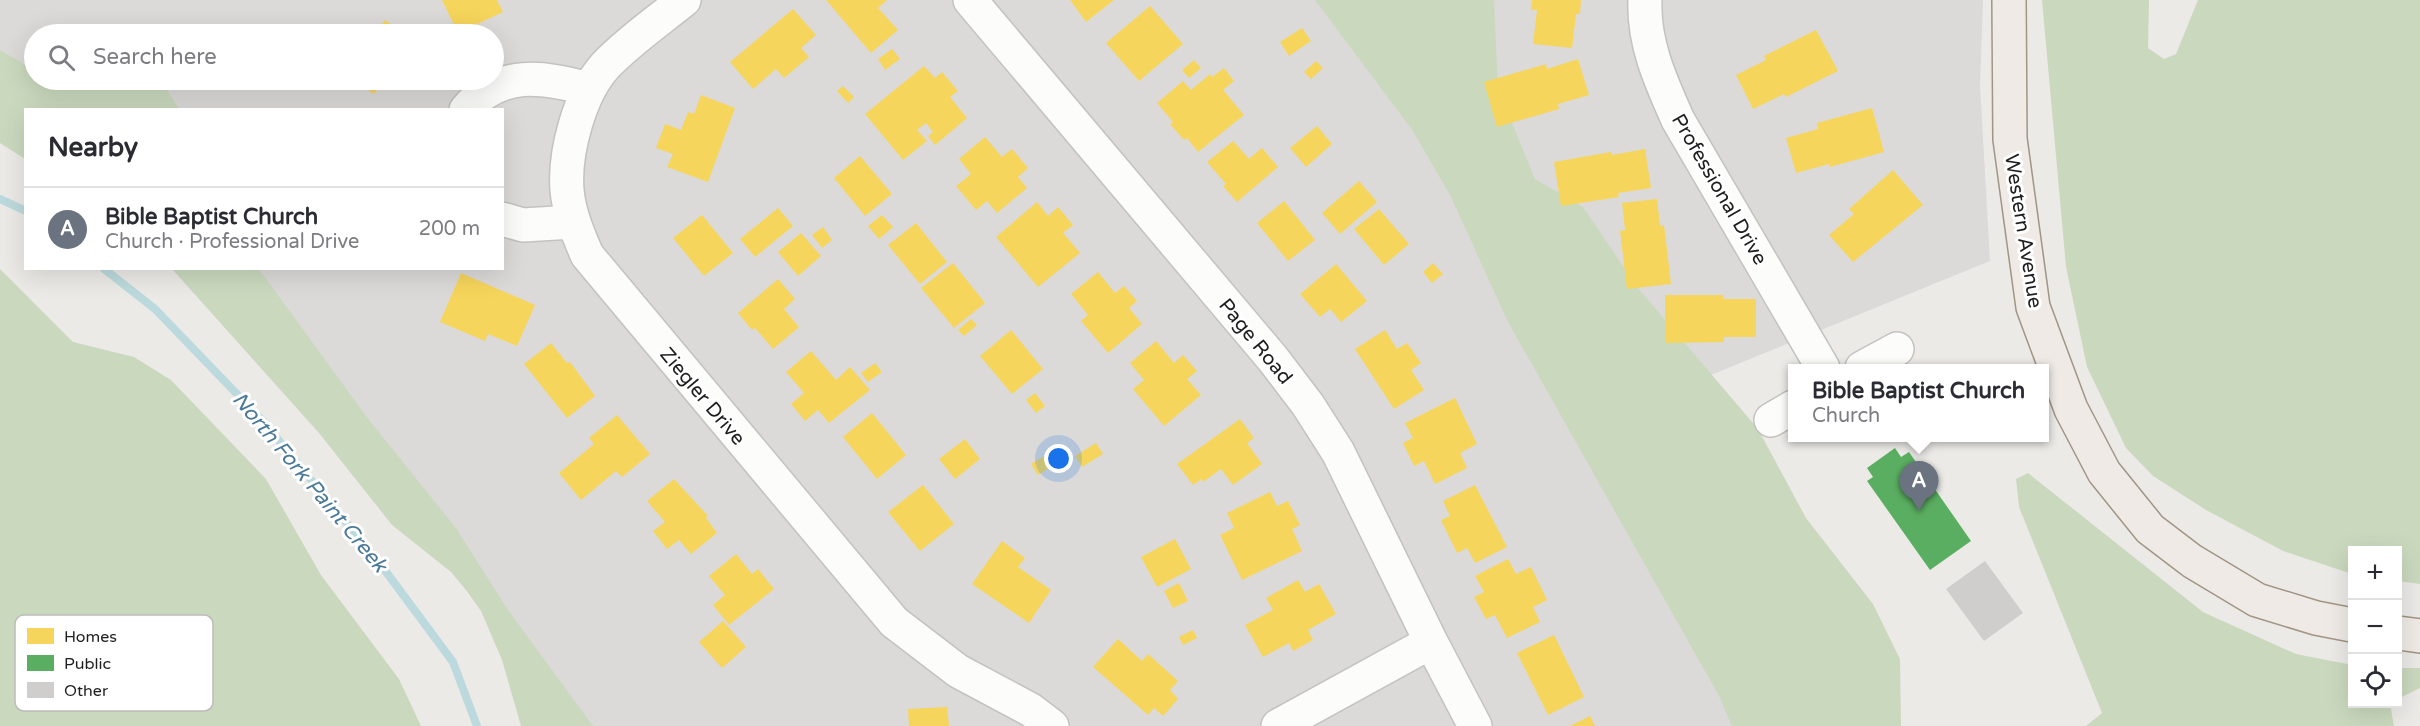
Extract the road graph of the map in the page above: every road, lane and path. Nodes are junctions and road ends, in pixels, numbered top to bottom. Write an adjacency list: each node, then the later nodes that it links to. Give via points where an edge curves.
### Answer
1 (684, 0): 6 (street, Ziegler Drive, via 606,66)
2 (970, 0): 17 (street, Page Road, via 1308,405 1338,452)
3 (1645, 0): 12 (street, Professional Drive, via 1648,42 1678,120)
4 (2009, 0): 14 (main road, Western Avenue, via 2010,139 2033,307 2071,409 2104,472 2150,529 2192,561 2257,600)
5 (504, 82): 6 (street, via 535,79)
6 (589, 89): 10 (street, Ziegler Drive, via 570,155 567,189)
7 (489, 90): 8 (street)
8 (468, 108)
9 (504, 220): 10 (street, via 523,225)
10 (573, 222): 18 (street, Ziegler Drive, via 587,255 606,280 894,622 958,671 1031,710)
11 (1897, 349): 13 (street)
12 (1819, 364)
13 (1871, 364)
14 (2348, 624)
15 (2402, 634): 16 (main road)
16 (2420, 636)
17 (1431, 642): 19 (street); 20 (street, Page Road)
18 (1052, 726)
19 (1278, 726)
20 (1475, 726)

